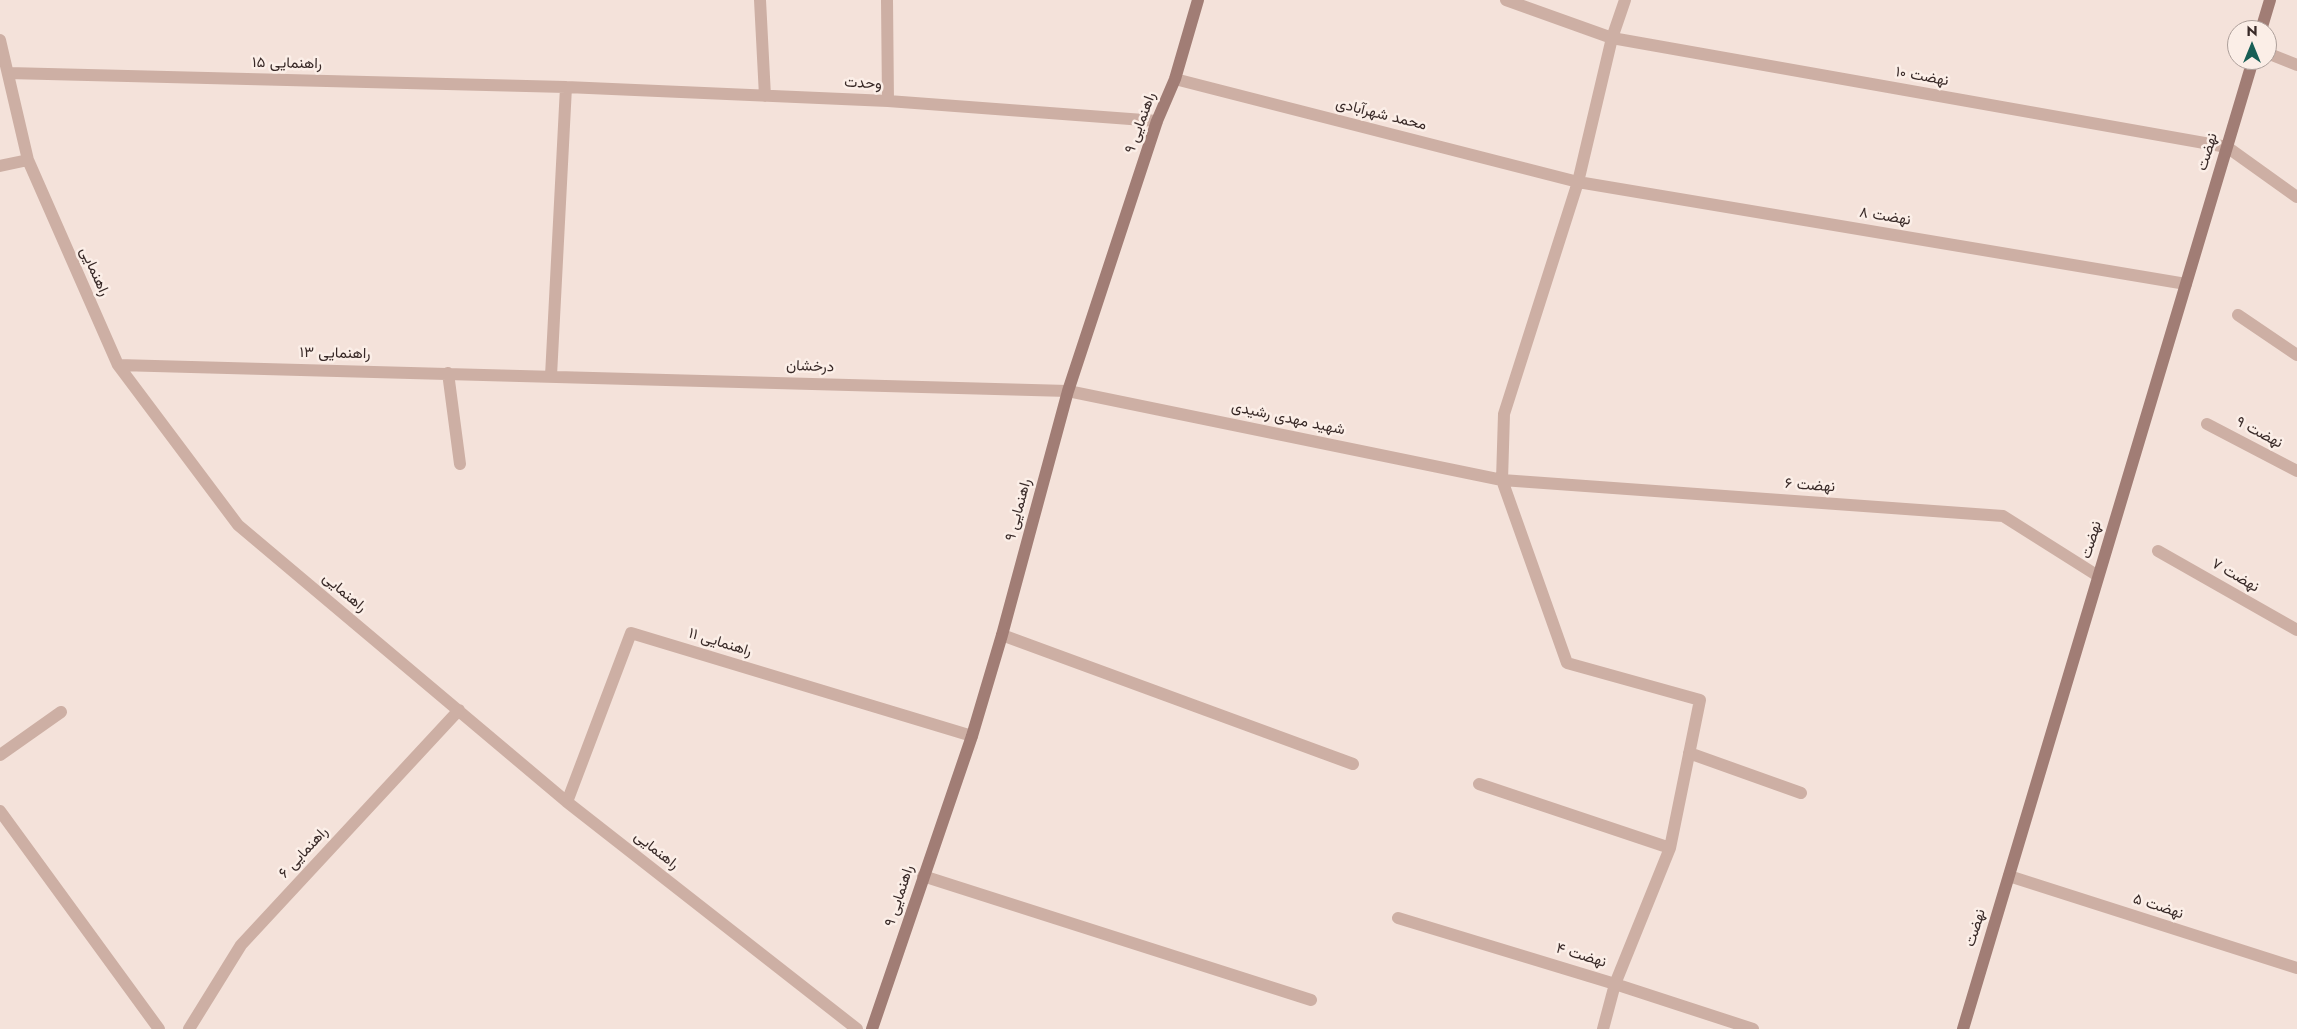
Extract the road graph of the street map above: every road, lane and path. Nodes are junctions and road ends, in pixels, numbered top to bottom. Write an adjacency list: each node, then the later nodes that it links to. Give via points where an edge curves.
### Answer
1 (760, 0): 16 (street)
2 (887, 0): 17 (street)
3 (1198, 0): 14 (street, راهنمایی ۹)
4 (1506, 0): 8 (street, نهضت ۱۰)
5 (1625, 0): 8 (street)
6 (2270, 0): 7 (street)
7 (2265, 20)
8 (1612, 38): 19 (street, نهضت ۱۰); 22 (street)
9 (0, 40): 13 (street, راهنمایی)
10 (2277, 56): 11 (street)
11 (2297, 65)
12 (2249, 70): 19 (street, نهضت)
13 (8, 73): 15 (street, راهنمایی ۱۵); 20 (street, راهنمایی)
14 (1175, 79): 18 (street, راهنمایی ۹); 22 (street, محمد شهرآبادی)
15 (566, 87): 16 (street, وحدت); 29 (street)
16 (765, 96): 17 (street, وحدت)
17 (888, 101): 18 (street, وحدت)
18 (1157, 121): 30 (street, راهنمایی ۹)
19 (2227, 147): 23 (street); 24 (street, نهضت)
20 (28, 160): 21 (street); 27 (street, راهنمایی)
21 (0, 166)
22 (1578, 182): 24 (street, نهضت ۸); 34 (street, via 1504,414)
23 (2297, 197)
24 (2186, 284): 36 (street, نهضت)
25 (2238, 315): 26 (street)
26 (2297, 356)
27 (118, 365): 28 (street, راهنمایی ۱۳); 39 (street, راهنمایی, via 238,525)
28 (448, 373): 29 (street, راهنمایی ۱۳); 32 (street)
29 (551, 376): 30 (street, درخشان)
30 (1068, 391): 34 (street, شهید مهدی رشیدی); 38 (street, راهنمایی ۹)
31 (2207, 424): 33 (street, نهضت ۹)
32 (460, 464)
33 (2297, 471)
34 (1502, 480): 36 (street, نهضت ۶, via 2003,516); 42 (street, via 1567,663 1700,700)
35 (2158, 551): 37 (street, نهضت ۷)
36 (2098, 576): 51 (street, نهضت)
37 (2297, 630)
38 (1002, 636): 41 (street, راهنمایی ۹); 44 (street)
39 (459, 710): 47 (street, راهنمایی); 57 (street, راهنمایی ۶, via 241,945)
40 (61, 712): 43 (street)
41 (972, 736): 47 (street, راهنمایی ۱۱, via 631,633); 50 (street, راهنمایی ۹)
42 (1689, 753): 46 (street); 49 (street)
43 (0, 754)
44 (1353, 764)
45 (1479, 784): 49 (street)
46 (1801, 793)
47 (567, 802): 58 (street, راهنمایی)
48 (0, 811): 56 (street)
49 (1670, 848): 54 (street)
50 (923, 876): 55 (street); 59 (street, راهنمایی ۹)
51 (2009, 876): 53 (street, نهضت ۵); 62 (street, نهضت)
52 (1398, 918): 54 (street, نهضت ۴)
53 (2297, 968)
54 (1615, 984): 60 (street); 61 (street, نهضت ۴)
55 (1311, 1000)
56 (159, 1029)
57 (189, 1029)
58 (857, 1029)
59 (872, 1029)
60 (1603, 1029)
61 (1753, 1029)
62 (1963, 1029)

